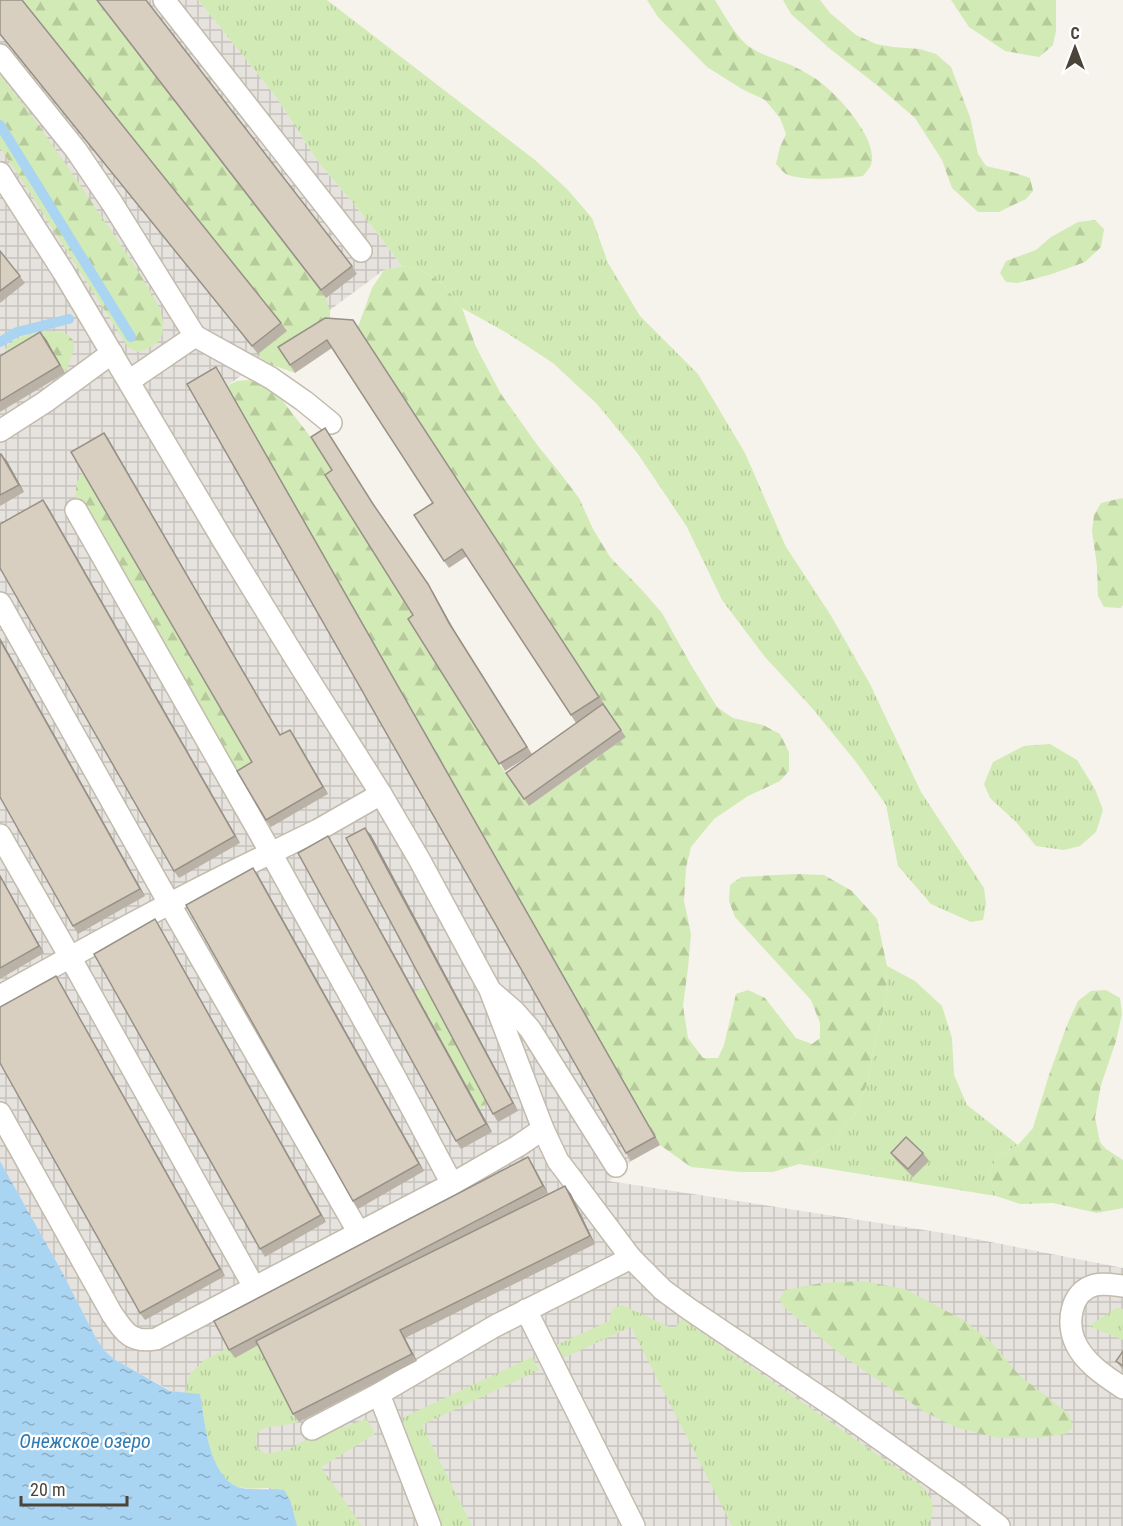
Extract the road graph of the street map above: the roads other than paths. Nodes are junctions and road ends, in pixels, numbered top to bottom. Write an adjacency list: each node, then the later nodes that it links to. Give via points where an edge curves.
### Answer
1 (164, 0): 4 (lane)
2 (0, 55): 5 (lane, via 76,150)
3 (0, 173): 6 (lane)
4 (361, 252)
5 (195, 336): 7 (lane); 8 (lane, via 272,378)
6 (112, 353): 7 (lane); 9 (lane)
7 (129, 381): 12 (lane)
8 (332, 423)
9 (0, 431)
10 (76, 510): 14 (lane)
11 (0, 603): 15 (lane)
12 (381, 794): 14 (lane); 17 (lane)
13 (0, 835): 16 (lane)
14 (272, 854): 15 (lane); 22 (lane)
15 (169, 903): 16 (lane); 23 (lane)
16 (70, 957): 18 (lane); 26 (lane)
17 (490, 990): 20 (lane); 21 (lane, via 531,1029)
18 (0, 996)
19 (0, 1113): 26 (lane, via 112,1314 132,1338 156,1339)
20 (543, 1129): 22 (lane); 24 (lane, via 558,1161)
21 (616, 1166)
22 (452, 1184): 23 (lane)
23 (359, 1233): 26 (lane)
24 (631, 1258): 27 (lane); 31 (lane, via 663,1290 839,1410)
25 (1123, 1286): 28 (lane, via 1106,1284 1086,1289 1077,1299 1070,1321 1076,1345 1085,1357)
26 (254, 1287)
27 (526, 1310): 29 (lane); 33 (lane)
28 (1123, 1388)
29 (379, 1394): 30 (lane); 32 (lane)
30 (312, 1429)
31 (995, 1525)
32 (430, 1526)
33 (634, 1526)

